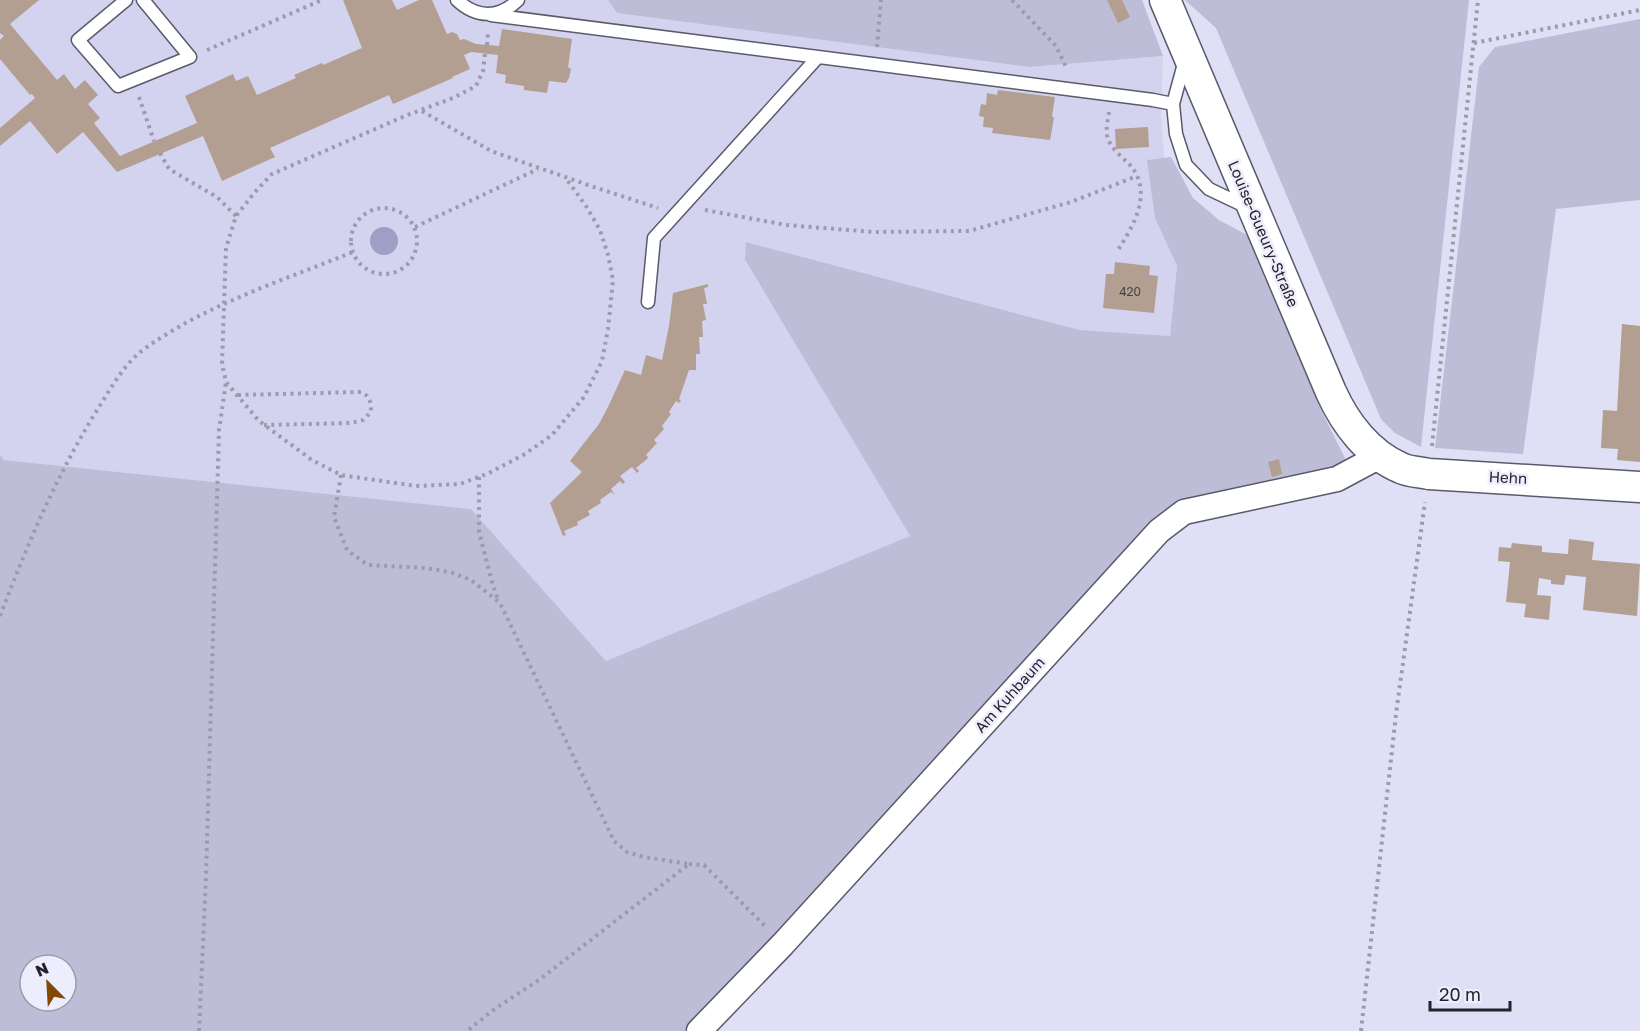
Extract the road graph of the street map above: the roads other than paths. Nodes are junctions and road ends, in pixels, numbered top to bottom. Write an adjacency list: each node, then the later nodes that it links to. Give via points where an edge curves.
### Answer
1 (126, 0): 2 (lane, via 78,40 118,86 190,57)
2 (143, 0)
3 (456, 0): 6 (lane, via 466,9)
4 (518, 0): 6 (lane)
5 (1165, 0): 7 (street, Louise-Gueury-Straße)
6 (491, 15): 8 (lane)
7 (1187, 53): 9 (lane); 10 (street, Louise-Gueury-Straße)
8 (818, 57): 9 (lane); 11 (lane, via 654,238)
9 (1173, 104): 10 (lane, via 1176,134 1186,165 1209,189)
10 (1254, 210): 12 (street, Louise-Gueury-Straße, via 1337,407 1350,427)
11 (648, 302)
12 (1380, 456): 13 (street, Hehn, via 1402,469 1429,474); 14 (street, Am Kuhbaum, via 1338,479 1184,512 1159,531)
13 (1640, 487)
14 (699, 1031)

